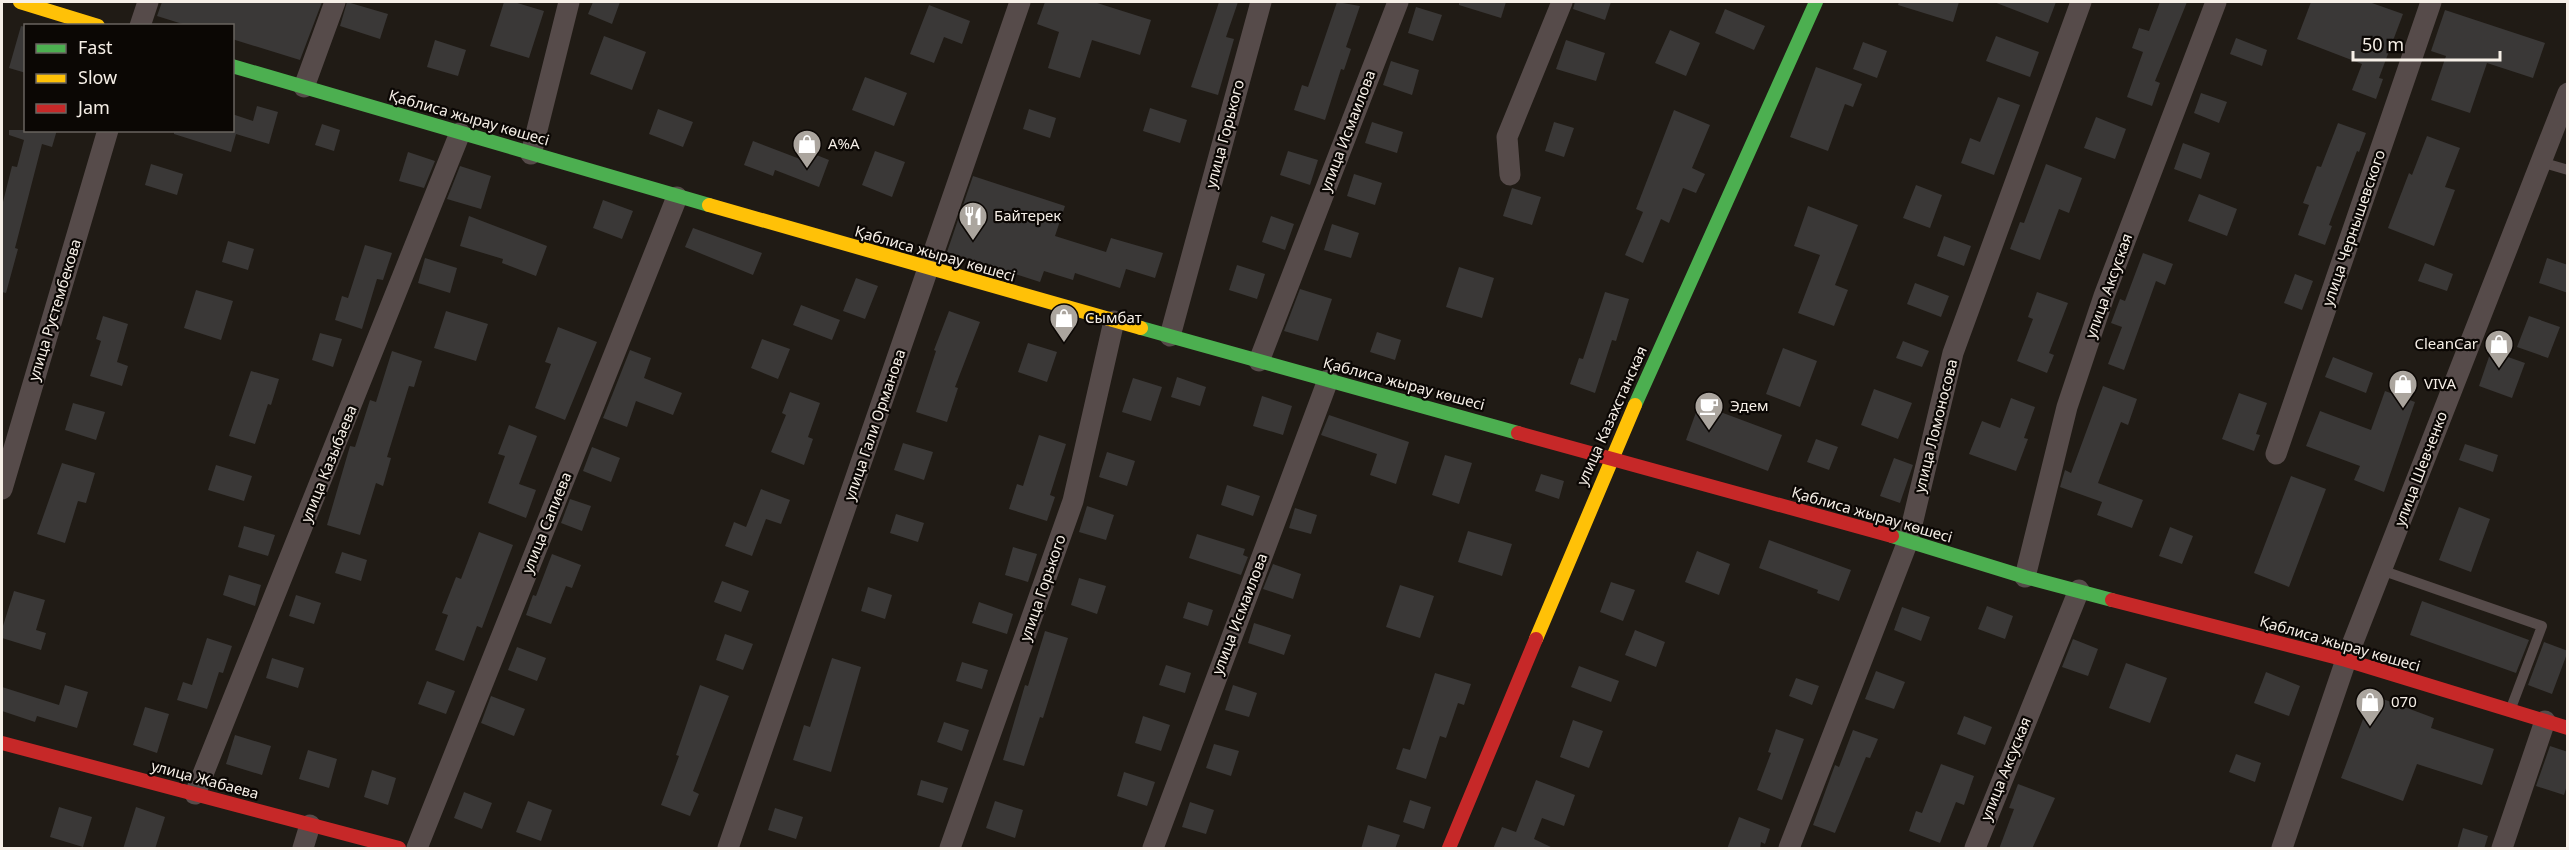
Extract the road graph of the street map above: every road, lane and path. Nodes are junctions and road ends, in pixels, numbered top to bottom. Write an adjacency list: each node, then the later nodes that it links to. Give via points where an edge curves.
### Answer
1 (20, 2): 13 (street)
2 (148, 2): 14 (street)
3 (335, 2): 16 (street)
4 (569, 2): 20 (street)
5 (1020, 2): 25 (street, улица Гали Орманова)
6 (1262, 2): 27 (street, улица Горького)
7 (1398, 2): 28 (street, улица Исмаилова)
8 (1562, 2): 23 (street, via 1507,137)
9 (1816, 2): 31 (street, улица Казахстанская)
10 (2080, 2): 33 (street, улица Ломоносова, via 1953,353)
11 (2216, 2): 35 (street, улица Аксуская, via 2070,396)
12 (2432, 2): 30 (street, улица Чернышевского)
13 (92, 24)
14 (141, 24)
15 (234, 67): 16 (street, Қаблиса жырау көшесі)
16 (304, 87): 19 (street, Қаблиса жырау көшесі)
17 (2568, 93): 21 (street, улица Шевченко)
18 (107, 132): 32 (street, улица Рустембекова)
19 (460, 133): 20 (street, Қаблиса жырау көшесі); 42 (street, улица Казыбаева)
20 (531, 154): 24 (street, Қаблиса жырау көшесі)
21 (2541, 162): 22 (lane); 34 (street, улица Шевченко)
22 (2568, 170)
23 (1510, 175)
24 (677, 197): 25 (street, Қаблиса жырау көшесі); 46 (street, улица Сапиева)
25 (929, 269): 26 (street, Қаблиса жырау көшесі); 47 (street, улица Гали Орманова)
26 (1114, 321): 27 (street, Қаблиса жырау көшесі); 48 (street, улица Горького, via 1073,501)
27 (1170, 336): 28 (street, Қаблиса жырау көшесі)
28 (1259, 361): 29 (street, Қаблиса жырау көшесі)
29 (1328, 380): 31 (street, Қаблиса жырау көшесі); 49 (street, улица Исмаилова)
30 (2276, 454)
31 (1611, 458): 33 (street, Қаблиса жырау көшесі); 50 (street, улица Казахстанская)
32 (2, 489)
33 (1908, 541): 35 (street, Қаблиса жырау көшесі); 51 (street, улица Ломоносова)
34 (2381, 570): 37 (street, улица Шевченко); 38 (lane, via 2542,626)
35 (2025, 577): 36 (street, Қаблиса жырау көшесі)
36 (2079, 591): 37 (street, Қаблиса жырау көшесі); 52 (street, улица Аксуская)
37 (2346, 660): 38 (street, Қаблиса жырау көшесі); 53 (street, улица Шевченко)
38 (2510, 710): 39 (street, Қаблиса жырау көшесі)
39 (2546, 721): 40 (street, Қаблиса жырау көшесі); 54 (street)
40 (2568, 728)
41 (2, 743): 42 (street, улица Жабаева)
42 (195, 794): 43 (street, улица Жабаева)
43 (310, 825): 44 (street); 45 (street, улица Жабаева)
44 (303, 849)
45 (399, 849)
46 (417, 849)
47 (728, 849)
48 (950, 849)
49 (1153, 849)
50 (1449, 849)
51 (1789, 849)
52 (1975, 849)
53 (2282, 849)
54 (2502, 849)

